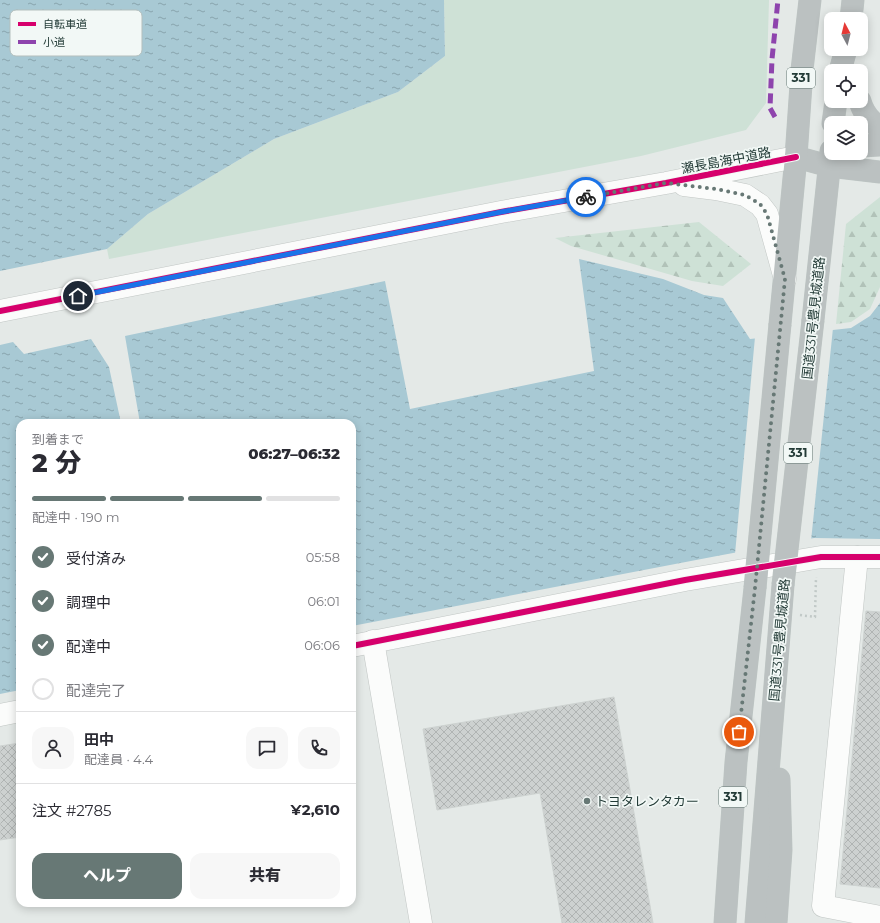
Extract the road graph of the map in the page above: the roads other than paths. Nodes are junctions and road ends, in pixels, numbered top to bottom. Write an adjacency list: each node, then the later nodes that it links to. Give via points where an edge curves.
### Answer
1 (810, 0): 9 (highway, 331)
2 (853, 0): 3 (highway)
3 (852, 12)
4 (862, 108): 5 (highway, via 872,123)
5 (880, 128)
6 (880, 145): 7 (highway)
7 (868, 146)
8 (824, 156): 9 (highway)
9 (796, 157): 13 (street, 瀬長島海中道路); 14 (highway, 331)
10 (830, 160): 20 (highway, 国道331号豊見城道路 / 331, bridge, via 783,585)
11 (842, 160): 12 (highway)
12 (880, 172)
13 (666, 183): 14 (street, via 740,194 760,204 767,214); 15 (street, 瀬長島海中道路, via 501,212)
14 (785, 279): 25 (highway, 331, bridge, via 736,762)
15 (0, 312)
16 (880, 557): 17 (street)
17 (857, 558): 18 (street, via 817,558 685,580); 23 (street, via 823,906)
18 (373, 642): 19 (street); 24 (street)
19 (356, 645)
20 (775, 683): 26 (highway, 国道331号豊見城道路 / 331); 27 (highway, via 781,850)
21 (16, 712): 22 (street)
22 (0, 715)
23 (880, 917)
24 (421, 923)
25 (725, 923)
26 (756, 923)
27 (776, 923)

